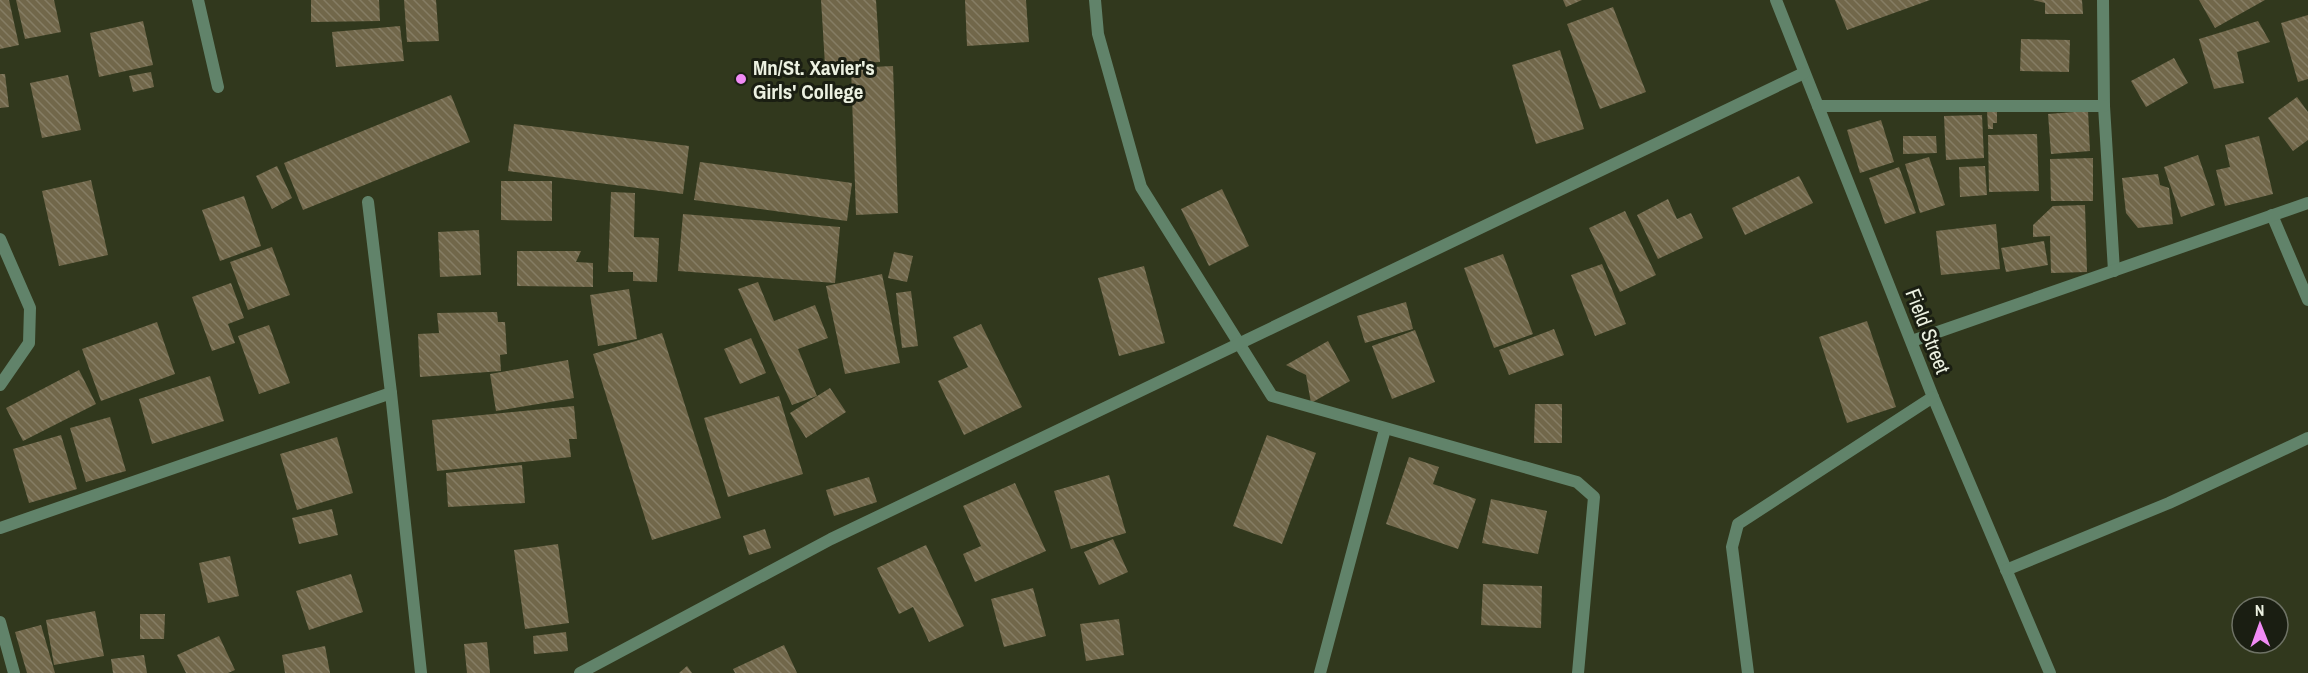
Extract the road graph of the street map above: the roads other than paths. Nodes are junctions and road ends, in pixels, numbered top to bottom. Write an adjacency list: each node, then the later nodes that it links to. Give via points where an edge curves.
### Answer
1 (198, 0): 6 (street)
2 (1095, 0): 16 (street, via 1098,34 1141,187)
3 (1776, 0): 5 (street, Field Street)
4 (2103, 0): 8 (street)
5 (1804, 73): 7 (street, Field Street); 16 (street)
6 (218, 87)
7 (1818, 106): 8 (street); 15 (street, Field Street)
8 (2104, 106): 13 (street)
9 (368, 202): 18 (street)
10 (2308, 203): 11 (street)
11 (2272, 216): 13 (street); 14 (street)
12 (0, 239): 17 (street, via 30,308 29,343)
13 (2114, 271): 15 (street)
14 (2308, 300)
15 (1912, 341): 19 (street, Field Street)
16 (1239, 346): 20 (street, via 1272,396); 27 (street, via 831,539)
17 (0, 385)
18 (391, 393): 22 (street); 26 (street)
19 (1933, 397): 23 (street, Field Street); 30 (street, via 1738,524 1731,547)
20 (1385, 429): 28 (street); 29 (street, via 1577,482 1594,496)
21 (2308, 438): 23 (street, via 2169,503)
22 (0, 528)
23 (2006, 570): 31 (street, Field Street)
24 (0, 622): 25 (street)
25 (14, 673)
26 (421, 673)
27 (580, 673)
28 (1320, 673)
29 (1578, 673)
30 (1748, 673)
31 (2049, 673)

